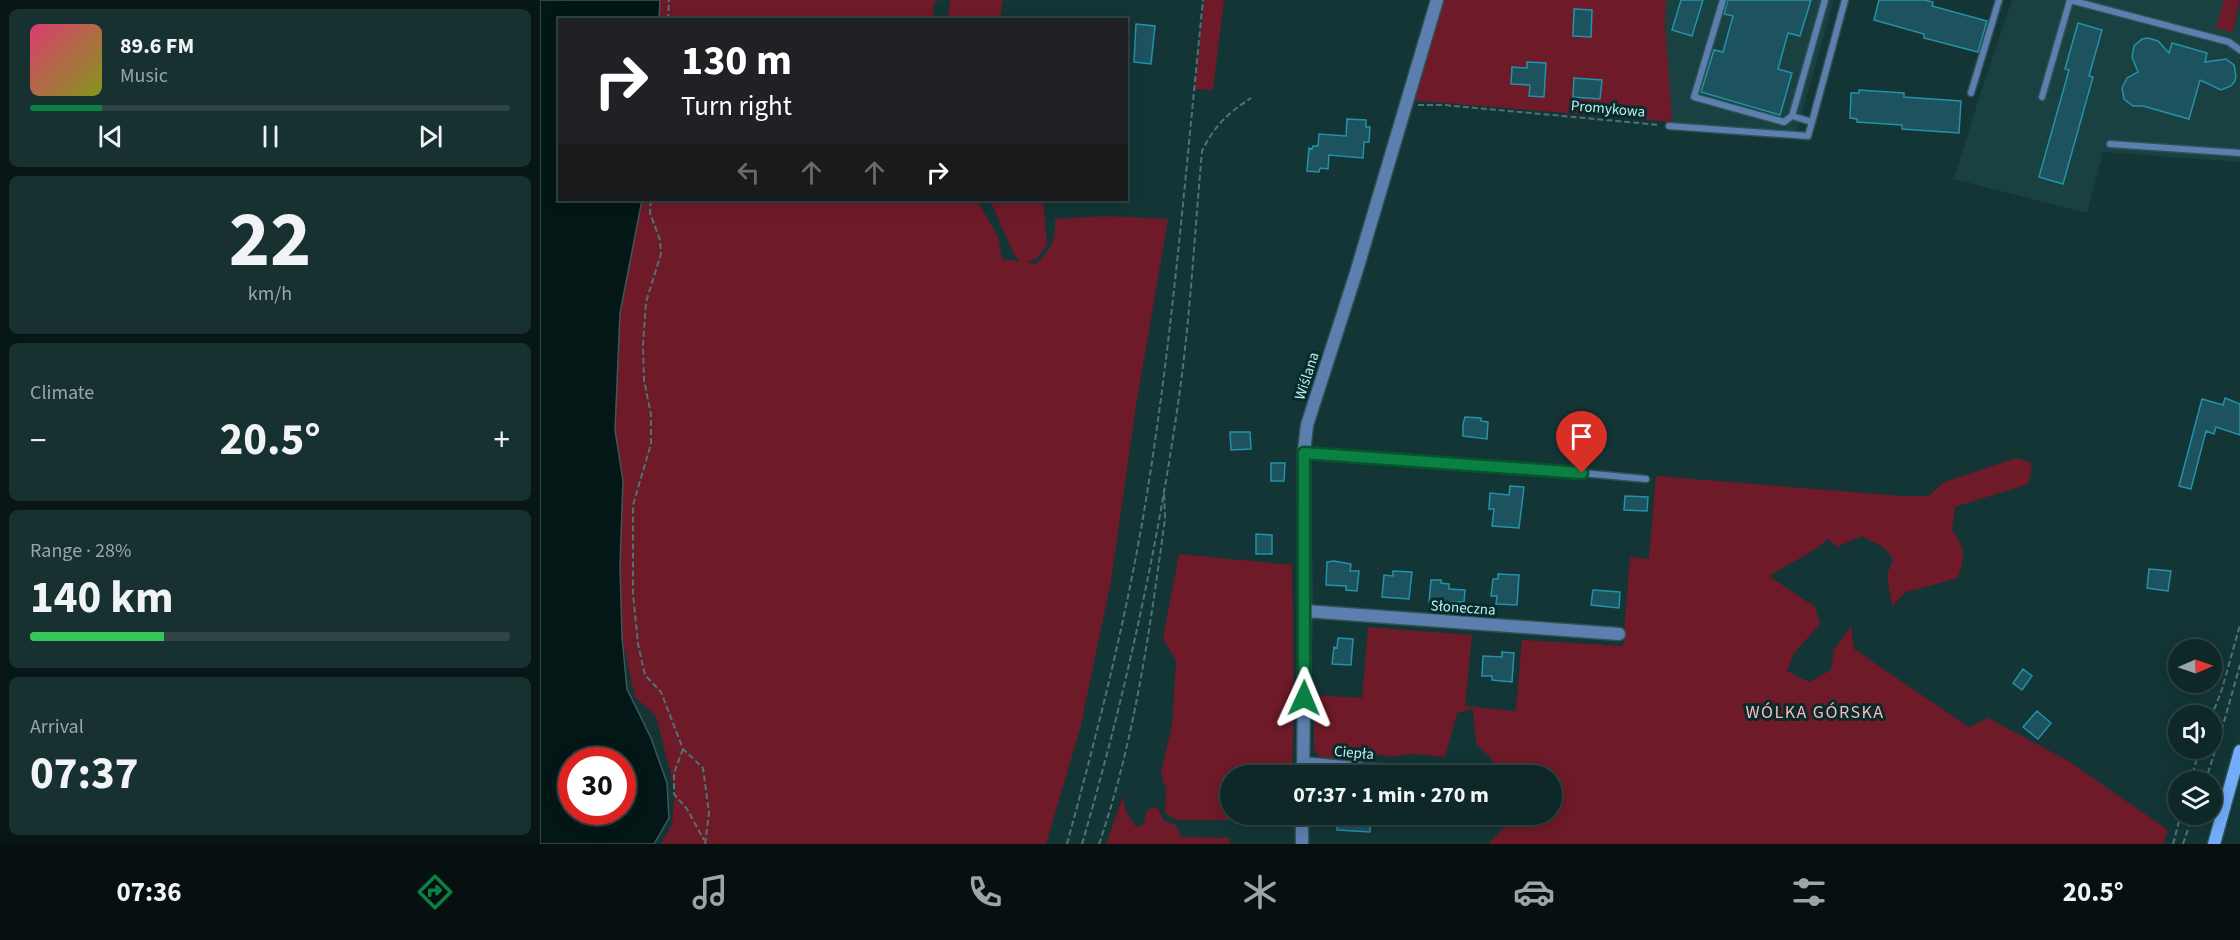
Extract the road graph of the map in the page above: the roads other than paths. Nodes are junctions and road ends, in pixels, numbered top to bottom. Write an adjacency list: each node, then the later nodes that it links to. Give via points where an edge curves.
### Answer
1 (1437, 0): 15 (street, Wiślana, via 1307,425)
2 (1723, 0): 10 (lane, via 1694,97 1784,122)
3 (1825, 0): 10 (lane)
4 (1845, 0): 11 (lane)
5 (1999, 0): 8 (lane)
6 (2070, 0): 7 (lane, via 2229,42); 9 (lane)
7 (2240, 50)
8 (1971, 93)
9 (2042, 96)
10 (1792, 116): 11 (lane)
11 (1812, 122): 12 (lane, via 1808,136)
12 (1669, 126)
13 (2110, 144): 14 (lane)
14 (2240, 153)
15 (1304, 453): 16 (lane); 17 (street, Wiślana)
16 (1646, 479)
17 (1305, 611): 18 (street, Słoneczna); 20 (street, Wiślana)
18 (1619, 634)
19 (2240, 751): 23 (main road)
20 (1303, 765)
21 (1302, 825): 22 (street)
22 (1302, 844)
23 (2214, 844)

